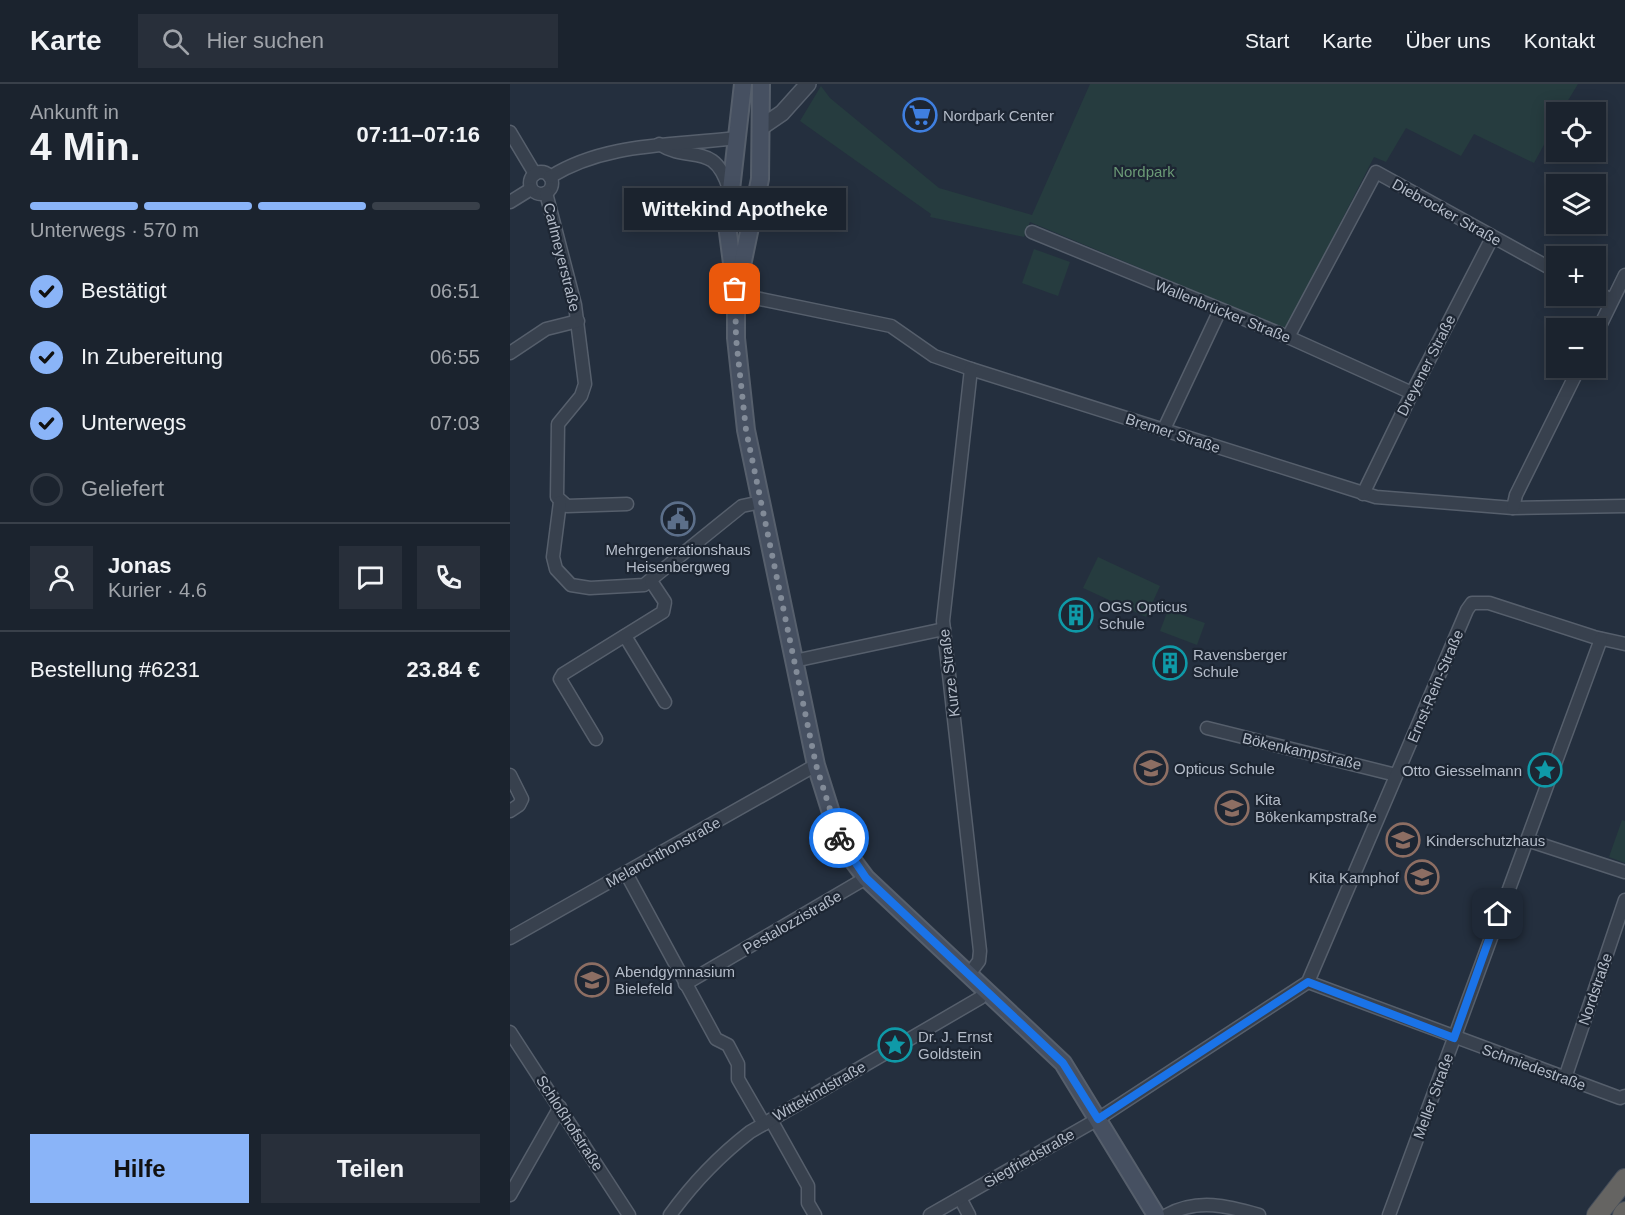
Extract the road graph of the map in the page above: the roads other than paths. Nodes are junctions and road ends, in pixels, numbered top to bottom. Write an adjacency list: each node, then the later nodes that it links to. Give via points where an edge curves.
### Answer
1 (742, 84): 6 (main road)
2 (761, 84): 4 (main road)
3 (808, 84): 4 (street, via 782,113)
4 (763, 126): 6 (main road); 18 (main road, via 758,193)
5 (510, 132): 8 (street)
6 (736, 138): 7 (street); 11 (main road)
7 (659, 144): 9 (street, via 604,155); 11 (street, via 671,152 707,156 722,171)
8 (535, 174): 9 (street, via 543,172); 10 (street, via 530,180)
9 (550, 177): 12 (street, via 552,186)
10 (531, 189): 12 (street, via 538,194); 13 (street)
11 (729, 189): 18 (main road, via 727,225)
12 (546, 193): 23 (street, Carlmeyerstraße)
13 (510, 202)
14 (1032, 232): 21 (street, Wallenbrücker Straße)
15 (1492, 238): 16 (street, Diebrocker Straße); 24 (street, Diebrocker Straße, via 1376,172); 28 (street, Dreyener Straße)
16 (1546, 266)
17 (1625, 275): 20 (street)
18 (736, 294): 26 (street, Bremer Straße, via 893,326 934,356); 32 (main road, via 742,400)
19 (1606, 297): 20 (street)
20 (1612, 300): 22 (street)
21 (1220, 310): 24 (street, Wallenbrücker Straße); 29 (street)
22 (1604, 318)
23 (578, 321): 25 (street, Carlmeyerstraße, via 546,329); 31 (street, Carlmeyerstraße, via 585,384 581,396 558,424)
24 (1288, 338): 28 (street, Wallenbrücker Straße)
25 (510, 352)
26 (971, 369): 29 (street, Bremer Straße); 37 (street, Kurze Straße)
27 (1574, 378): 35 (street, via 1516,495)
28 (1412, 393): 30 (street, Dreyener Straße)
29 (1164, 429): 30 (street, Bremer Straße)
30 (1363, 494): 35 (street, Bremer Straße)
31 (560, 502): 33 (street, via 567,506); 36 (street, Carlmeyerstraße, via 553,557 565,582 590,588 639,587)
32 (761, 502): 36 (street, via 742,506); 41 (main road)
33 (627, 504)
34 (1625, 506): 35 (street, Bremer Straße)
35 (1514, 507)
36 (651, 581): 38 (street, via 665,610)
37 (944, 629): 41 (street); 55 (street, Kurze Straße, via 980,951 979,961)
38 (625, 636): 42 (street); 44 (street, via 560,679)
39 (1601, 639): 40 (street, Ernst-Rein-Straße); 47 (street, Ernst-Rein-Straße, via 1489,603 1472,603); 49 (street, Meller Straße)
40 (1624, 642)
41 (794, 661): 45 (main road)
42 (664, 702)
43 (1207, 728): 47 (street, Bökenkampstraße)
44 (596, 739)
45 (816, 765): 51 (street, Melanchthonstraße); 52 (main road, via 838,835)
46 (510, 775): 48 (street, via 522,799)
47 (1396, 775): 56 (street, Ernst-Rein-Straße)
48 (510, 811)
49 (1527, 840): 50 (street); 60 (street, Meller Straße)
50 (1625, 872)
51 (626, 873): 54 (street, Melanchthonstraße); 57 (street)
52 (866, 878): 55 (main road); 57 (street, Pestalozzistraße)
53 (1625, 900): 61 (street, Nordstraße)
54 (510, 938)
55 (970, 973): 58 (main road)
56 (1308, 982): 60 (street, Schmiedestraße); 64 (street, Siegfriedstraße)
57 (685, 984): 65 (street, via 716,1039 728,1045 738,1064 738,1079)
58 (987, 990): 64 (main road, via 1063,1063); 65 (street, Wittekindstraße, via 980,998)
59 (510, 1032): 63 (street, Schloßhofstraße)
60 (1454, 1038): 61 (street, Schmiedestraße); 77 (street, Meller Straße)
61 (1565, 1078): 62 (street, Schmiedestraße, via 1620,1098)
62 (1625, 1096)
63 (560, 1107): 67 (street); 69 (street, Schloßhofstraße)
64 (1098, 1119): 68 (street, Siegfriedstraße); 74 (main road)
65 (768, 1122): 70 (street, Wittekindstraße, via 726,1151 690,1187); 71 (street, via 808,1186 808,1203)
66 (1625, 1179): 78 (highway)
67 (510, 1195)
68 (960, 1198): 72 (street, Siegfriedstraße); 73 (street)
69 (629, 1215)
70 (670, 1215)
71 (815, 1215)
72 (930, 1215)
73 (969, 1215)
74 (1156, 1215)
75 (1167, 1215): 76 (street, via 1184,1207 1215,1204)
76 (1259, 1215)
77 (1389, 1215)
78 (1598, 1215)

